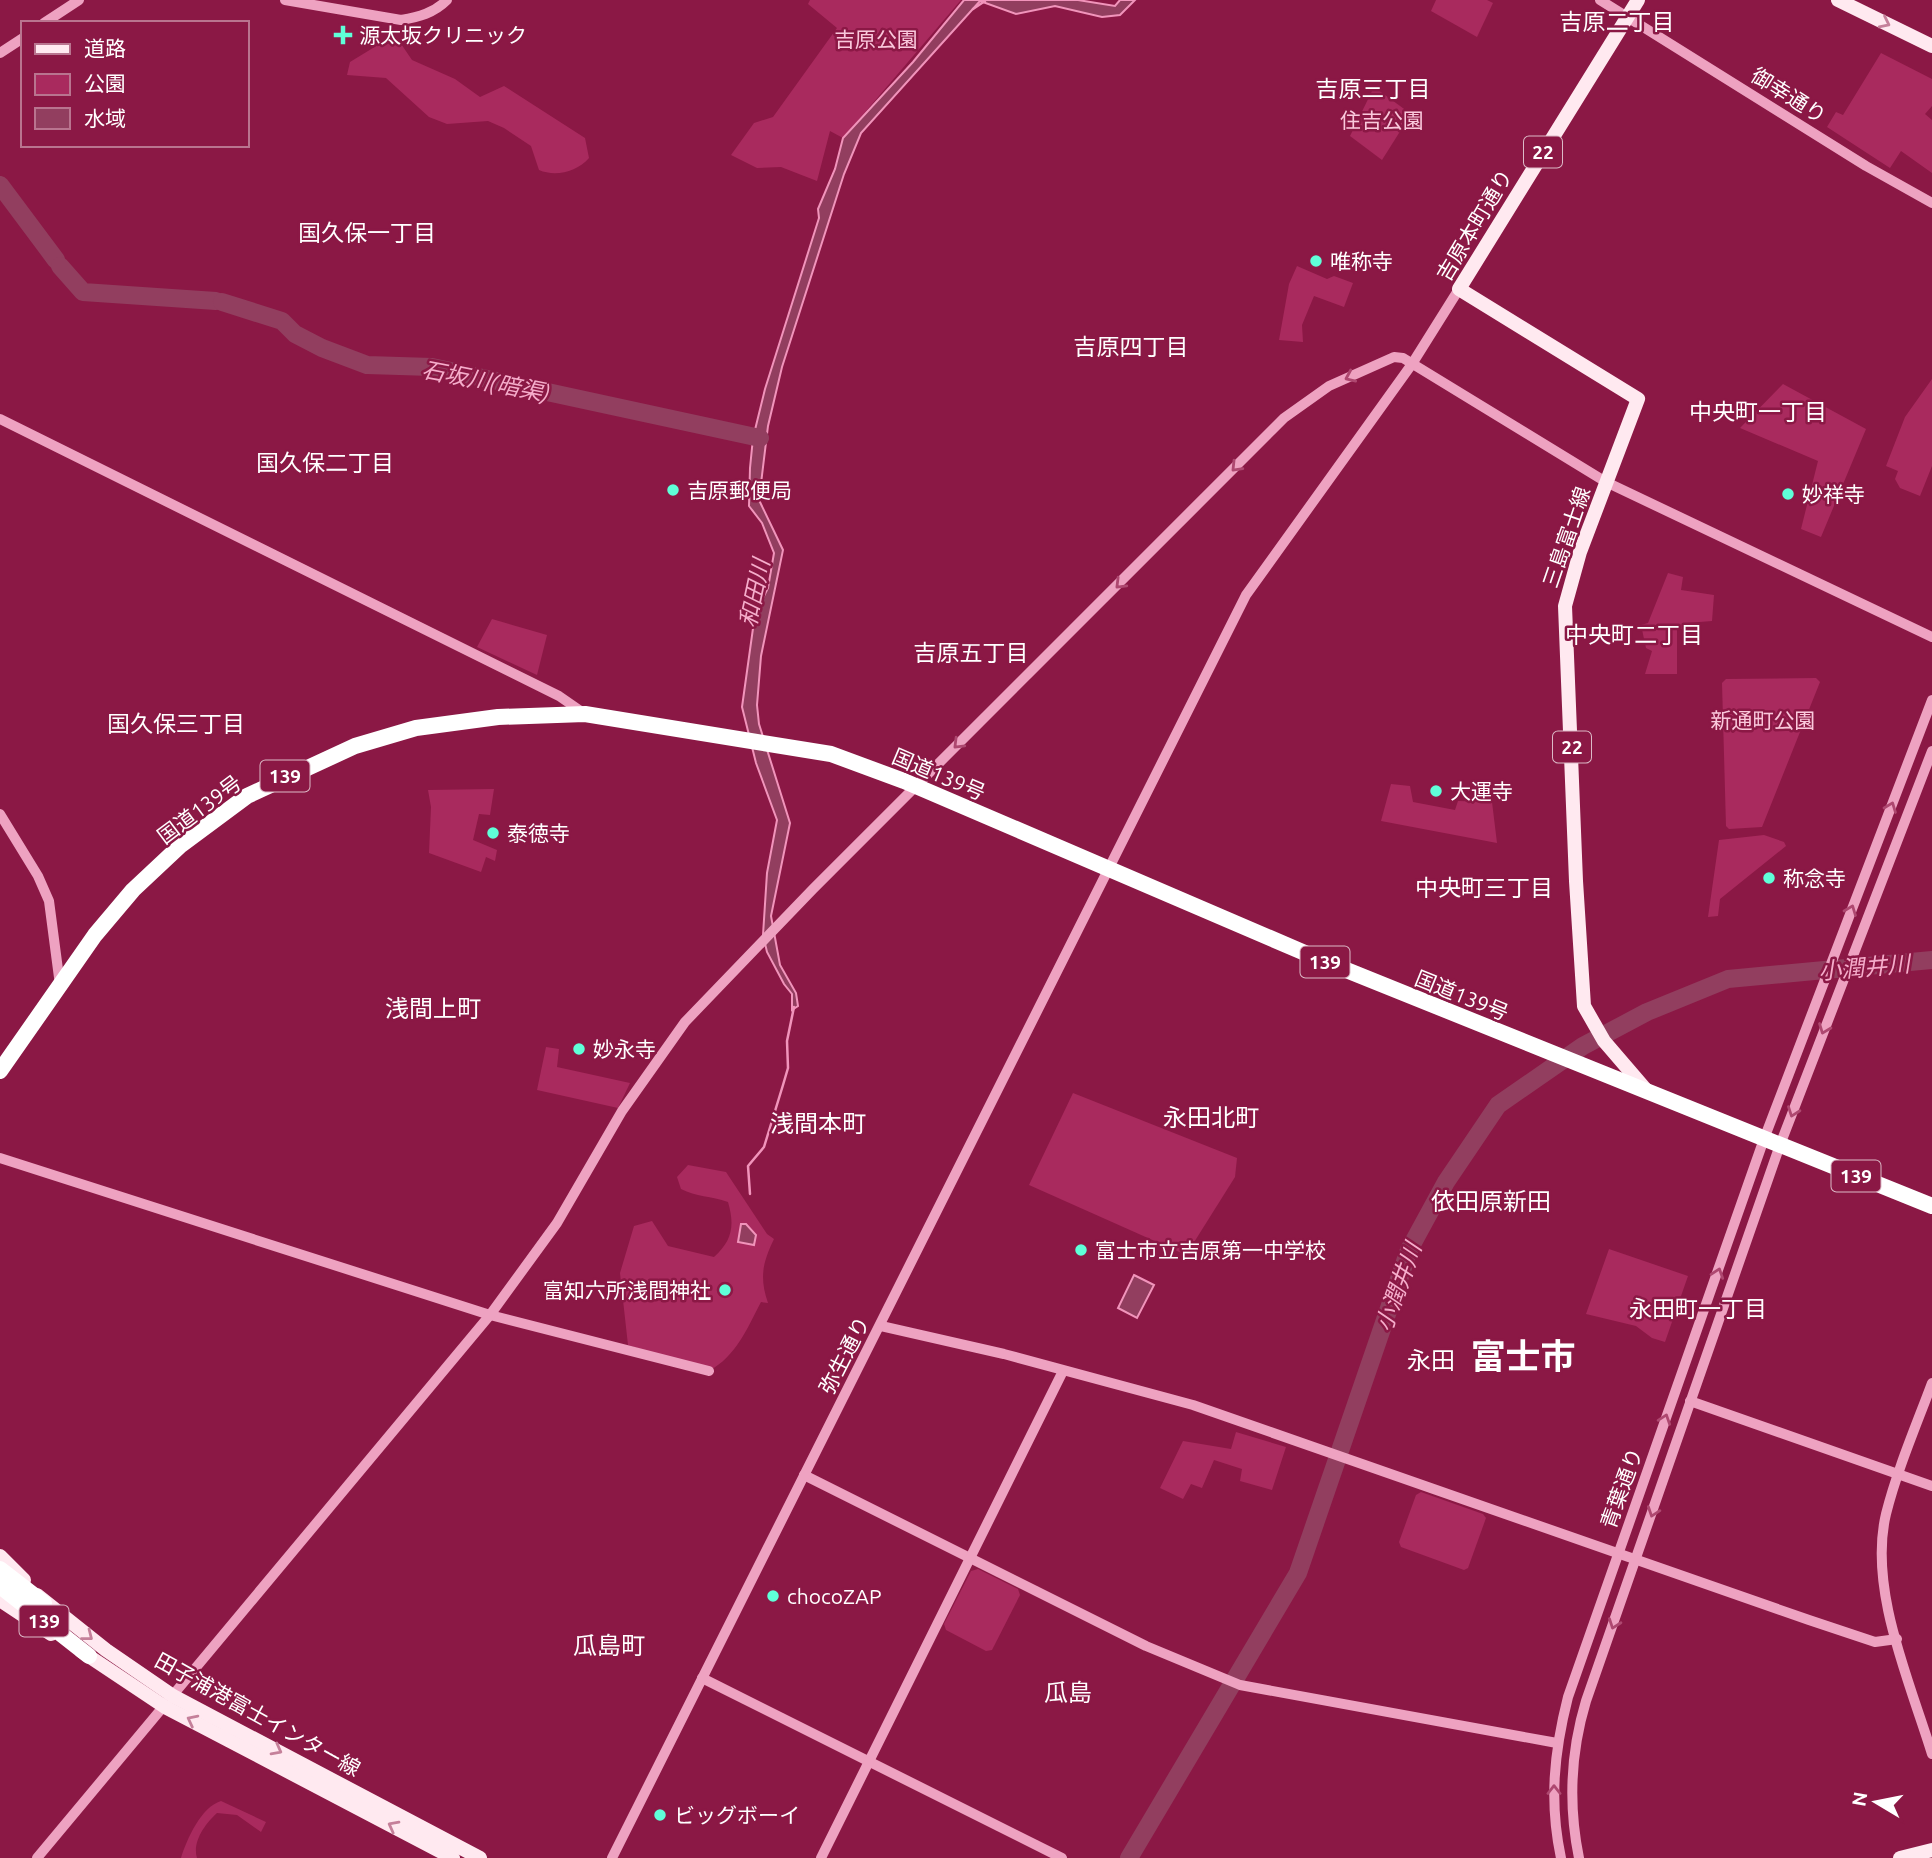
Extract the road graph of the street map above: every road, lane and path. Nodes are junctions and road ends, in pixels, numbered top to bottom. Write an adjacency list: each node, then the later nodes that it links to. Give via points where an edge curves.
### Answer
1 (79, 0): 8 (street)
2 (285, 0): 3 (street, via 401,20 419,18)
3 (447, 0)
4 (1600, 0): 7 (street, 御幸通り)
5 (1638, 0): 7 (main road, 吉原本町通り / 22)
6 (1838, 0): 10 (main road, one-way to 10)
7 (1628, 17): 12 (street, 御幸通り); 13 (main road, 吉原本町通り / 22)
8 (47, 21)
9 (21, 39): 11 (street)
10 (1932, 46)
11 (0, 53)
12 (1932, 203)
13 (1459, 289): 14 (street, 吉原本町通り); 16 (main road, 三島富士線 / 22, via 1638,399)
14 (1412, 364): 16 (street); 21 (street, one-way to 21, via 1394,357 1329,386 1284,418); 23 (street, 吉原本町通り, via 1246,595)
15 (0, 419): 19 (street)
16 (1606, 482): 17 (street); 26 (main road, 三島富士線 / 22, via 1565,606 1583,996 1595,1028)
17 (1932, 637)
18 (1932, 700): 27 (street, 青葉通り, one-way to 18)
19 (585, 713): 21 (highway, 国道139号 / 139, via 831,754); 24 (highway, 国道139号 / 139, via 498,717 416,728 355,746 289,774 247,796 181,845 133,890)
20 (1932, 751): 28 (street, 青葉通り, one-way to 28)
21 (916, 787): 23 (highway, 国道139号 / 139); 31 (street, via 759,944 669,1042 556,1223)
22 (0, 814): 24 (street, via 49,901)
23 (1108, 869): 26 (highway, 国道139号 / 139); 32 (street, 弥生通り)
24 (61, 985): 25 (highway, 国道139号 / 139)
25 (0, 1071)
26 (1648, 1092): 27 (highway, 国道139号 / 139)
27 (1763, 1139): 28 (highway, 国道139号 / 139); 40 (street, 青葉通り, one-way to 27)
28 (1780, 1146): 30 (highway, 国道139号 / 139); 36 (street, 青葉通り)
29 (0, 1158): 31 (street)
30 (1932, 1206)
31 (490, 1315): 33 (street); 51 (street)
32 (881, 1326): 34 (street); 37 (street, 弥生通り)
33 (709, 1371)
34 (1063, 1371): 40 (street, via 1193,1405); 42 (street)
35 (1932, 1383): 38 (street)
36 (1690, 1401): 38 (street); 43 (street, 青葉通り, one-way to 43)
37 (804, 1475): 42 (street); 50 (street, 弥生通り)
38 (1899, 1475): 39 (street); 48 (street, via 1882,1549 1884,1587)
39 (1932, 1486)
40 (1618, 1553): 43 (street); 52 (street, 青葉通り, via 1568,1697)
41 (0, 1556): 47 (main road, 田子浦港富士インター線)
42 (971, 1559): 52 (street, via 1146,1646 1240,1685); 54 (street)
43 (1637, 1559): 48 (street, via 1875,1642); 63 (street, 青葉通り, one-way to 63, via 1578,1727 1571,1787)
44 (0, 1569): 47 (highway, 139)
45 (0, 1586): 49 (highway, 139)
46 (0, 1600): 49 (main road, 田子浦港富士インター線)
47 (44, 1603): 51 (main road, 田子浦港富士インター線, one-way to 51)
48 (1897, 1639): 53 (street)
49 (89, 1656): 51 (main road, 田子浦港富士インター線)
50 (702, 1678): 54 (street); 59 (street, 弥生通り)
51 (169, 1701): 56 (street); 57 (main road, 田子浦港富士インター線, one-way to 51); 58 (main road, 田子浦港富士インター線, one-way to 58)
52 (1558, 1743): 62 (street, 青葉通り, one-way to 52, via 1554,1821)
53 (1932, 1754)
54 (869, 1760): 60 (street); 61 (street)
55 (1932, 1850): 64 (main road)
56 (37, 1858)
57 (453, 1858)
58 (480, 1858)
59 (612, 1858)
60 (821, 1858)
61 (1062, 1858)
62 (1561, 1858)
63 (1579, 1858)
64 (1900, 1858)

